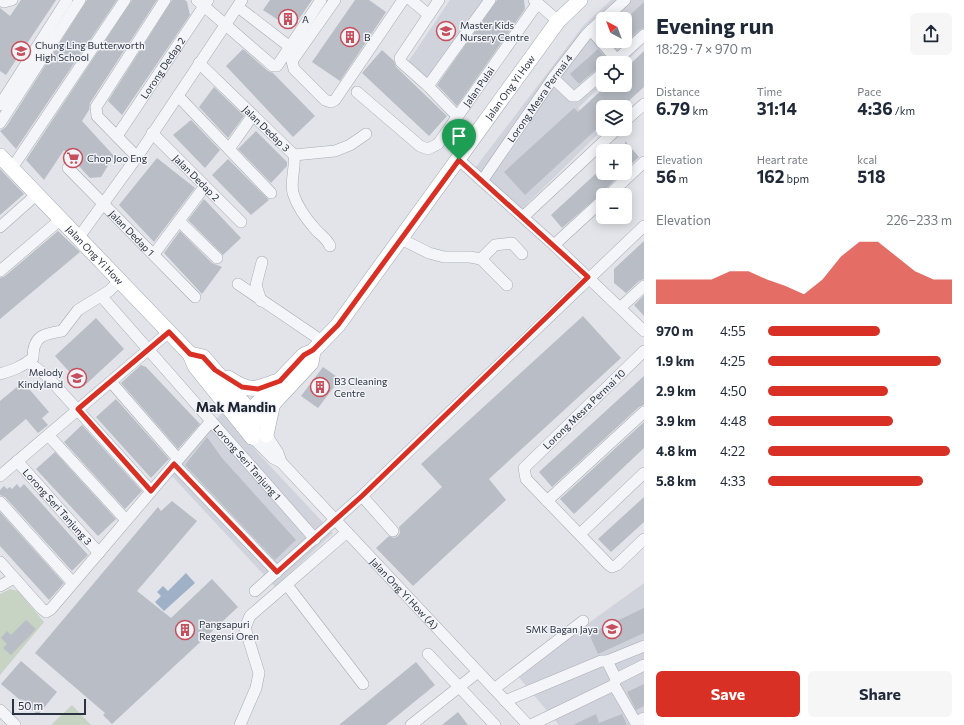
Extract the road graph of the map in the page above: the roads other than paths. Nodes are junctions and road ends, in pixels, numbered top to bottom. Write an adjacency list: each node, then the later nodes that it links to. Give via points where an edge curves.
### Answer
1 (2, 0): 2 (street)
2 (12, 0)
3 (67, 0): 34 (street)
4 (80, 0): 34 (street)
5 (126, 0): 50 (street)
6 (165, 0): 42 (street, via 96,106 97,116)
7 (321, 0): 25 (street)
8 (335, 0): 9 (street, via 292,61 294,69 325,100 331,102 335,100)
9 (403, 0)
10 (411, 0): 19 (street)
11 (439, 0): 19 (street)
12 (490, 0): 31 (street)
13 (580, 0): 20 (main road, Jalan Ong Yi How)
14 (625, 0): 18 (street, Lorong Mesra Permai 4)
15 (203, 2): 21 (street); 42 (street, Lorong Dedap 2)
16 (535, 2): 20 (street); 38 (street, Jalan Pulai)
17 (240, 3): 21 (street); 25 (street)
18 (611, 12)
19 (428, 15): 31 (street, via 400,58 401,62)
20 (558, 22): 48 (main road, Jalan Ong Yi How)
21 (225, 24): 25 (street, via 273,66 277,66); 28 (street)
22 (596, 25): 23 (street, Lorong Mesra Permai 4)
23 (591, 30): 26 (street); 29 (street, Lorong Mesra Permai 4)
24 (644, 35): 27 (street)
25 (290, 47)
26 (611, 56)
27 (621, 56)
28 (199, 63): 33 (street); 36 (street, Jalan Dedap 3)
29 (552, 78): 30 (street, via 572,96 576,96); 52 (street, Lorong Mesra Permai 4)
30 (596, 79)
31 (428, 86): 38 (street)
32 (357, 92): 38 (street, Jalan Pulai, via 420,146 428,149 438,144)
33 (178, 96): 40 (street); 44 (street)
34 (3, 104): 39 (street)
35 (644, 104): 37 (street)
36 (253, 115): 44 (street); 45 (street, Jalan Dedap 3)
37 (632, 115)
38 (457, 116)
39 (0, 123)
40 (152, 133): 47 (street); 53 (street, Jalan Dedap 2)
41 (366, 134): 45 (street, via 335,151)
42 (117, 136): 47 (street)
43 (610, 136): 59 (street)
44 (229, 149): 55 (street)
45 (294, 155): 68 (street, Jalan Dedap 3, via 293,192 304,215 327,239)
46 (0, 156): 50 (main road, Jalan Ong Yi How)
47 (137, 157): 57 (street)
48 (459, 160): 52 (street); 66 (main road, Jalan Ong Yi How)
49 (644, 162): 54 (street)
50 (12, 168): 56 (main road, Jalan Ong Yi How)
51 (68, 168): 57 (street, Jalan Dedap 1)
52 (482, 181): 59 (street)
53 (205, 186): 61 (street); 62 (street, Jalan Dedap 2)
54 (616, 188)
55 (271, 193)
56 (36, 195): 60 (main road, Jalan Ong Yi How); 64 (street)
57 (104, 203): 65 (street); 69 (street, Jalan Dedap 1)
58 (596, 206): 67 (street)
59 (523, 217): 67 (street)
60 (61, 219): 65 (main road, Jalan Ong Yi How); 74 (street)
61 (179, 221): 69 (street); 71 (street)
62 (240, 222)
63 (644, 226): 75 (street)
64 (0, 227)
65 (79, 237): 76 (main road, Jalan Ong Yi How)
66 (401, 239): 72 (street, via 444,257); 86 (main road, Jalan Ong Yi How, via 338,325)
67 (554, 245): 75 (street)
68 (330, 246)
69 (154, 254): 81 (street, Jalan Dedap 1)
70 (522, 254): 72 (street, via 512,243 495,245)
71 (217, 258)
72 (481, 259): 78 (street)
73 (262, 262): 82 (street, via 256,285)
74 (0, 271)
75 (588, 277): 83 (street); 108 (street)
76 (120, 280): 80 (street); 85 (main road, Jalan Ong Yi How)
77 (238, 284): 82 (street)
78 (507, 285)
79 (644, 286): 83 (street)
80 (102, 296): 87 (street, Lorong Seri Tanjung 1); 90 (street, via 78,310 62,331 44,334 38,338 33,358)
81 (195, 297)
82 (261, 301): 86 (street)
83 (621, 308): 84 (street)
84 (644, 330)
85 (169, 332): 87 (street); 89 (main road, Jalan Ong Yi How)
86 (318, 346): 93 (main road, Jalan Ong Yi How, via 304,355); 96 (main road, Jalan Ong Yi How, via 311,362)
87 (149, 349): 94 (street); 100 (street, Lorong Seri Tanjung 1)
88 (644, 351): 109 (street, Lorong Mesra Permai 10, via 524,468 526,479)
89 (190, 354): 91 (main road, Jalan Ong Yi How, via 203,357); 95 (main road, Jalan Ong Yi How, via 195,366)
90 (28, 362): 92 (street, via 22,367); 97 (street, via 46,375)
91 (215, 370): 93 (main road, via 242,387 250,389 258,389); 99 (main road, Jalan Ong Yi How)
92 (0, 374)
93 (280, 381): 99 (main road, Jalan Ong Yi How)
94 (111, 382): 97 (street); 104 (street)
95 (224, 402): 99 (main road); 102 (main road, Jalan Ong Yi How)
96 (273, 406): 99 (main road, Jalan Ong Yi How); 102 (main road)
97 (78, 409): 101 (street); 107 (street)
98 (644, 412): 109 (street)
99 (253, 416): 102 (main road)
100 (211, 420): 104 (street); 116 (street, Lorong Seri Tanjung 1)
101 (48, 435): 103 (street); 111 (street)
102 (259, 436): 112 (street, Jalan Ong Yi How (A), via 273,458 281,462)
103 (17, 461): 106 (street); 118 (street, Lorong Seri Tanjung 3)
104 (176, 461): 107 (street); 120 (street)
105 (644, 473): 115 (street)
106 (0, 476)
107 (151, 491): 111 (street)
108 (362, 496): 112 (street); 113 (street)
109 (547, 501): 115 (street)
110 (0, 502): 122 (street)
111 (126, 520): 118 (street)
112 (336, 520): 114 (street, Jalan Ong Yi How (A)); 116 (street)
113 (393, 531)
114 (348, 532): 123 (street); 131 (street, Jalan Ong Yi How (A))
115 (580, 534): 117 (street, via 612,567)
116 (315, 539): 120 (street)
117 (644, 539)
118 (99, 553): 122 (street)
119 (0, 562): 121 (street)
120 (277, 572): 125 (street)
121 (14, 578): 122 (street, via 46,612); 124 (street)
122 (73, 583)
123 (287, 585): 133 (street); 140 (street, via 250,616 245,628 259,673 256,688)
124 (0, 586)
125 (255, 592)
126 (583, 621): 135 (street)
127 (644, 646): 129 (street)
128 (428, 654): 134 (street)
129 (607, 661): 132 (street); 136 (street, via 601,661)
130 (644, 665): 132 (street)
131 (478, 672): 134 (street); 135 (street, Jalan Ong Yi How (A))
132 (615, 682): 138 (street); 144 (street)
133 (364, 684)
134 (459, 687): 141 (street); 142 (street)
135 (494, 689): 136 (street, Jalan Ong Yi How (A))
136 (505, 701): 143 (street, Jalan Ong Yi How (A))
137 (0, 710): 139 (street)
138 (639, 722)
139 (15, 725)
140 (240, 725)
141 (411, 725)
142 (495, 725)
143 (528, 725)
144 (531, 725)

